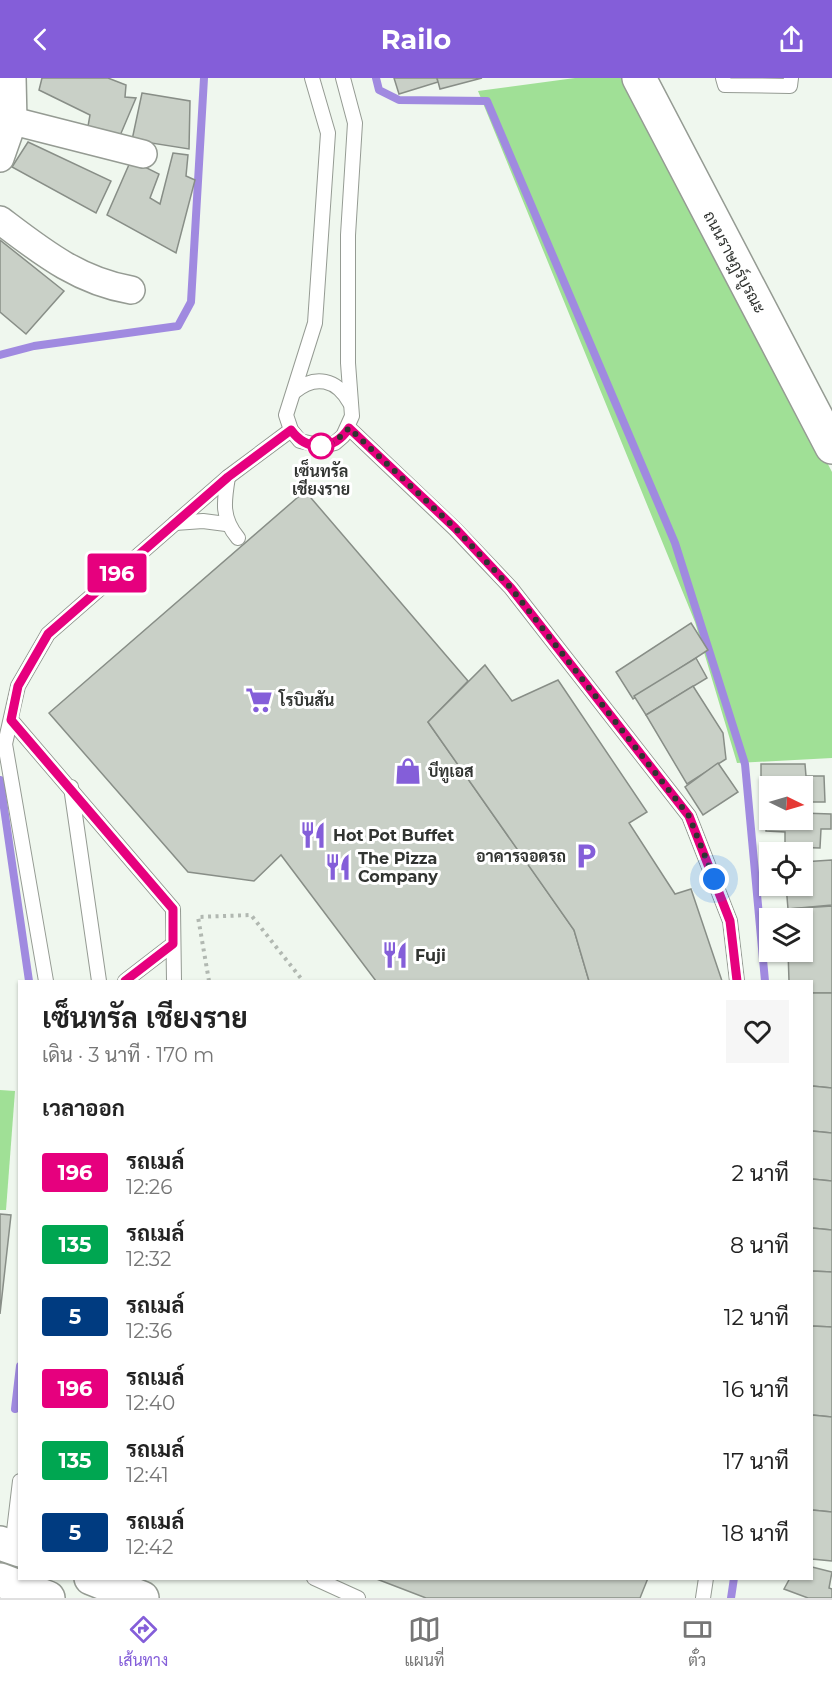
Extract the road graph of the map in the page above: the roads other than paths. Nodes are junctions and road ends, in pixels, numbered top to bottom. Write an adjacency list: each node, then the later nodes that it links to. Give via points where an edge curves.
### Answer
1 (12, 78): 7 (street)
2 (312, 78): 12 (lane, via 328,133 315,323)
3 (343, 78): 13 (lane, via 355,123 348,235)
4 (639, 78): 16 (street, ถนนราษฎร์บูรณะ)
5 (723, 78): 6 (lane, via 725,85 790,86)
6 (791, 78)
7 (7, 121): 8 (street); 9 (street)
8 (143, 154)
9 (0, 158)
10 (0, 220): 11 (street, via 73,272)
11 (130, 290)
12 (294, 392): 13 (lane, via 309,382 326,381 338,386); 15 (lane, via 287,408)
13 (351, 402): 14 (lane)
14 (349, 428): 15 (lane, via 335,442 323,446 300,441); 28 (lane, via 455,528 511,588 689,816 730,921)
15 (291, 430): 17 (lane)
16 (829, 434)
17 (228, 477): 18 (lane); 19 (lane)
18 (175, 523): 19 (lane); 21 (lane, via 48,634 18,686)
19 (226, 524): 20 (lane)
20 (238, 538)
21 (11, 720): 22 (lane); 24 (lane, via 5,744)
22 (71, 786): 23 (lane, via 173,909); 25 (lane)
23 (173, 944): 26 (lane); 27 (lane)
24 (46, 980)
25 (99, 980)
26 (126, 980)
27 (174, 980)
28 (737, 980)
29 (18, 1494): 30 (lane)
30 (10, 1547)
31 (0, 1580): 35 (street)
32 (96, 1580): 36 (street)
33 (318, 1580): 37 (lane)
34 (706, 1580): 38 (lane)
35 (48, 1598)
36 (142, 1598)
37 (358, 1598)
38 (703, 1598)

